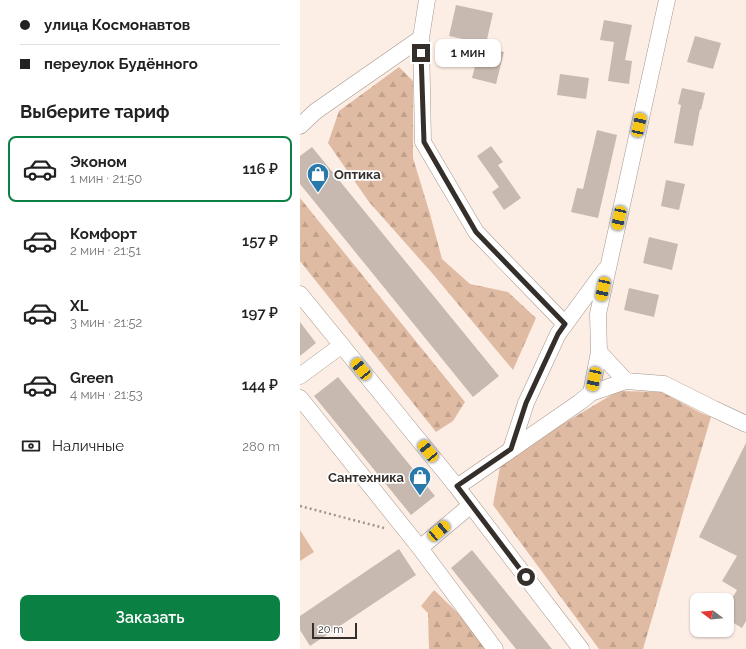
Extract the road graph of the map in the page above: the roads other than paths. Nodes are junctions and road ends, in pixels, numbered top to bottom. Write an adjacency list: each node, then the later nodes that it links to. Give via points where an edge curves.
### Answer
1 (427, 0): 3 (street)
2 (667, 0): 5 (street)
3 (421, 38): 4 (street, via 316,111); 7 (street, via 424,142 476,232)
4 (300, 126)
5 (608, 265): 7 (street); 9 (street, via 598,314)
6 (300, 294): 8 (street)
7 (565, 324): 15 (street, via 526,403)
8 (342, 345): 10 (street); 16 (street)
9 (599, 352): 11 (street); 12 (street)
10 (300, 376)
11 (626, 381): 12 (street); 14 (street, via 664,384)
12 (591, 393): 15 (street)
13 (300, 398): 18 (street)
14 (746, 424)
15 (511, 449): 16 (street)
16 (457, 486): 17 (street)
17 (471, 505): 18 (street); 20 (street)
18 (415, 542): 19 (street)
19 (495, 649)
20 (581, 649)

